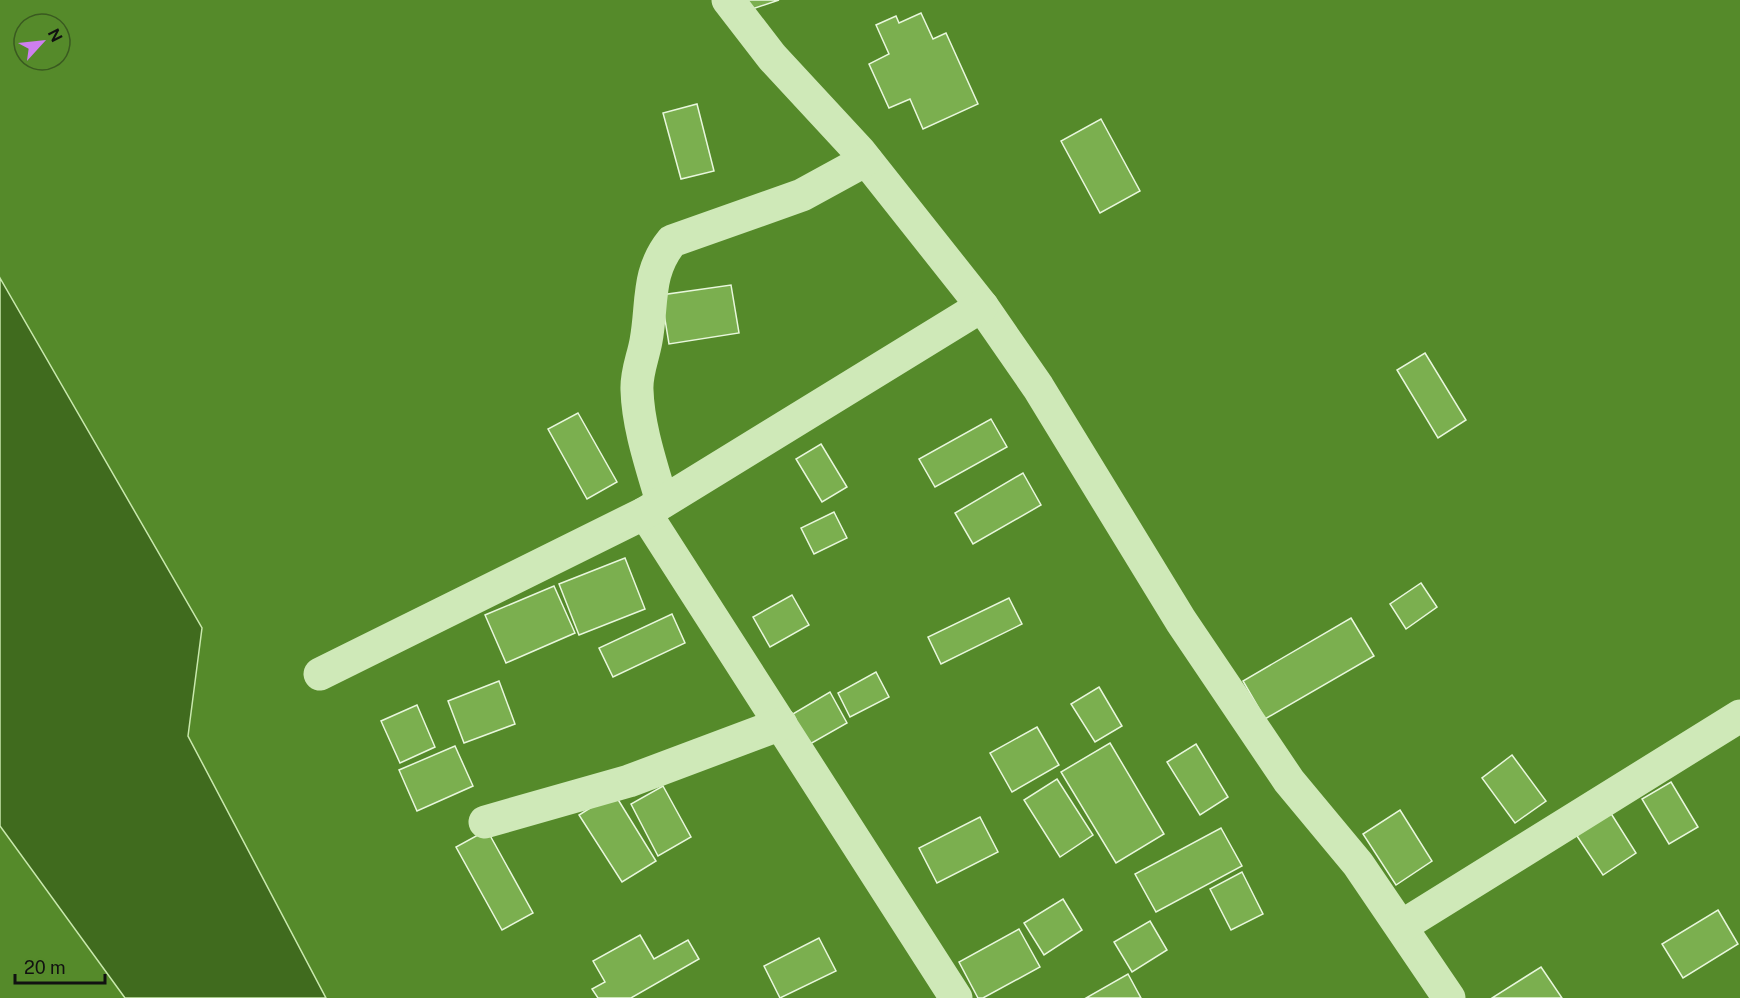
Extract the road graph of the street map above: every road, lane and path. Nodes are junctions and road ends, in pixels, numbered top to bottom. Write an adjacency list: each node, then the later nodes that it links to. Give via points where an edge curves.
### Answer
1 (728, 0): 2 (street, via 772,57)
2 (866, 160): 3 (street); 4 (street, via 802,195 672,241 663,252 649,298 637,391)
3 (982, 306): 4 (street); 9 (street, via 1038,387 1181,621 1289,781 1358,864)
4 (654, 508): 5 (street); 7 (street)
5 (320, 674)
6 (1740, 716): 9 (street)
7 (781, 724): 8 (street, via 629,781); 10 (street)
8 (485, 822)
9 (1402, 926): 11 (street)
10 (956, 998)
11 (1449, 998)

